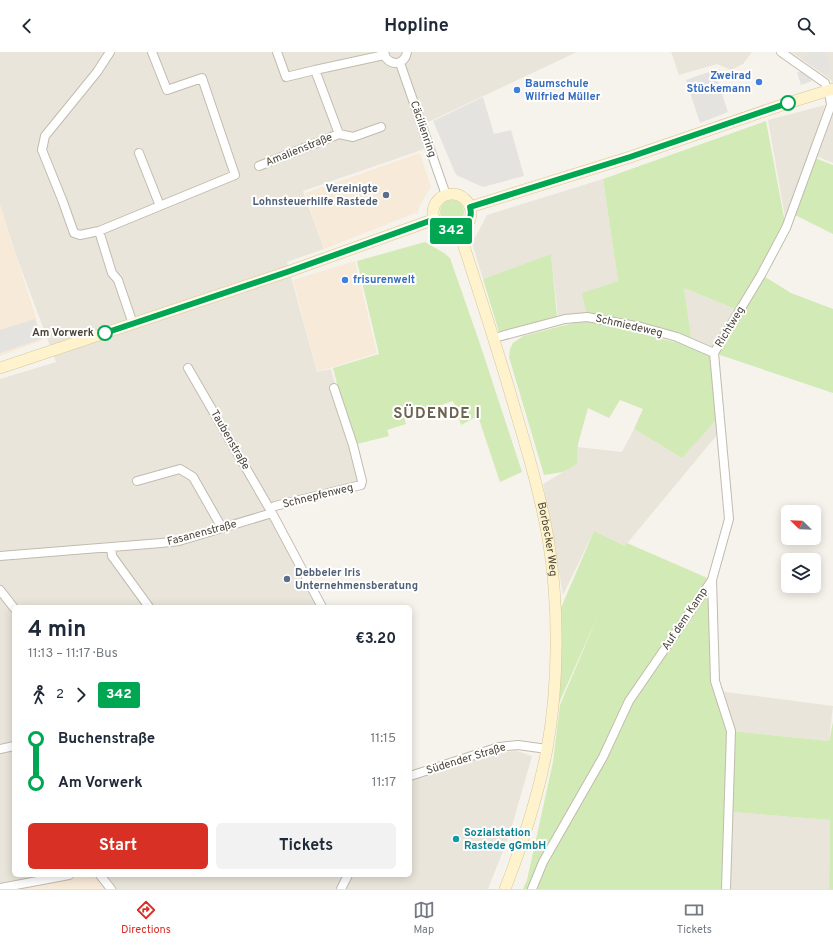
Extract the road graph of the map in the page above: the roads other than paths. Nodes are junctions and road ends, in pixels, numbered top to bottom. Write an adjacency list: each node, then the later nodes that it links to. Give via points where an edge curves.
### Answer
1 (110, 52): 18 (street, via 45,136 42,150 74,233 80,235)
2 (152, 52): 15 (street, via 166,90 202,78 235,175)
3 (277, 52): 8 (street, via 286,77)
4 (407, 52): 7 (street)
5 (781, 52): 9 (street)
6 (384, 54): 7 (street, via 391,62); 8 (street)
7 (400, 63): 14 (street, Cäcilienring)
8 (316, 70): 11 (street, Amalienstraße)
9 (830, 89): 16 (street, via 630,157); 22 (street, Richtweg, via 831,105 786,228)
10 (381, 127): 11 (street, Amalienstraße, via 353,137)
11 (339, 134): 13 (street, Amalienstraße)
12 (139, 153): 15 (street)
13 (259, 166)
14 (446, 195): 16 (street, via 460,196); 17 (street, via 435,206)
15 (160, 206): 18 (street)
16 (470, 207): 19 (street, via 471,217)
17 (435, 219): 19 (street, via 442,228 453,232); 20 (street)
18 (98, 231): 20 (street)
19 (459, 231): 21 (street, Borbecker Weg)
20 (133, 324): 23 (street)
21 (494, 338): 22 (street, Schmiedeweg, via 565,319 587,317 677,337); 37 (street, Borbecker Weg, via 537,485 548,540 556,651)
22 (714, 353): 31 (street, Richtweg, via 729,519)
23 (0, 368)
24 (188, 368): 27 (street, Taubenstraße)
25 (334, 388): 27 (street, Schnepfenweg, via 353,445 361,485 274,506)
26 (137, 481): 28 (street, via 180,468 193,477)
27 (271, 511): 28 (street, Fasanenstraße); 35 (street)
28 (222, 528): 29 (street, Fasanenstraße, via 179,541)
29 (111, 547): 30 (street, Fasanenstraße); 34 (street, via 112,556)
30 (0, 556)
31 (712, 580): 47 (street, Auf dem Kamp, via 629,701 603,758 543,862); 48 (street, Auf dem Kamp, via 715,681 731,731)
32 (0, 590): 33 (street)
33 (12, 605)
34 (148, 605)
35 (321, 605)
36 (12, 747): 38 (street)
37 (547, 749): 39 (street, Südender Straße, via 518,745 499,747); 46 (street, Borbecker Weg, via 518,857)
38 (0, 750)
39 (412, 775)
40 (58, 877): 43 (street)
41 (102, 877): 44 (street)
42 (347, 877): 45 (street)
43 (0, 888)
44 (111, 889)
45 (341, 889)
46 (505, 889)
47 (532, 889)
48 (726, 889)

